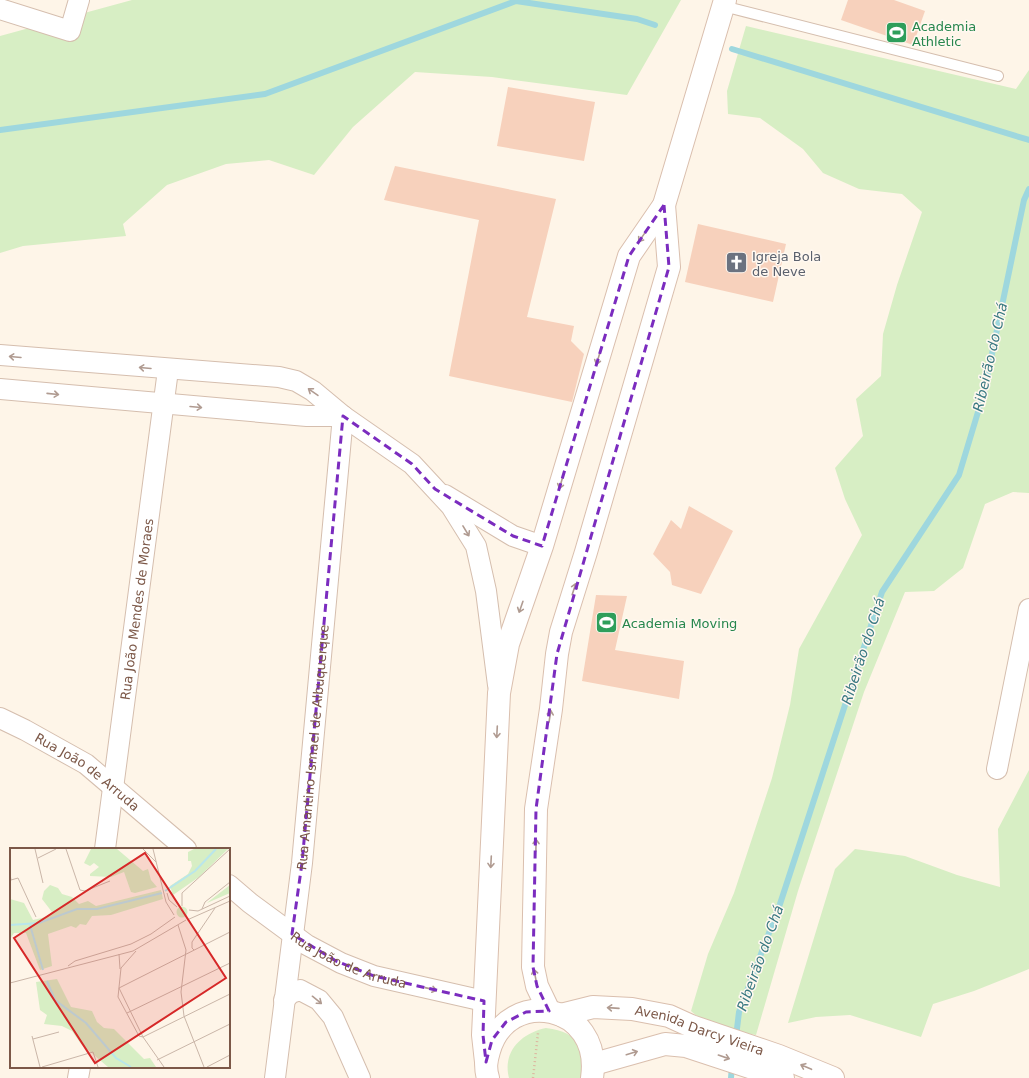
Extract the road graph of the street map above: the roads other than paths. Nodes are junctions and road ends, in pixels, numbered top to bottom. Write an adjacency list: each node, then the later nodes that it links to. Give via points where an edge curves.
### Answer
1 (79, 0): 3 (street, via 70,31)
2 (724, 3): 4 (lane); 5 (main road)
3 (0, 9)
4 (998, 76)
5 (664, 206): 12 (main road, one-way to 12, via 629,256); 24 (main road, one-way to 5, via 537,986 533,967 536,809 557,654 561,632 669,267)
6 (0, 355): 7 (street, one-way to 6)
7 (168, 370): 9 (street, Rua João Mendes de Moraes); 10 (street, one-way to 7, via 313,391 296,381 279,377)
8 (0, 389): 9 (street, one-way to 9)
9 (163, 404): 10 (street, one-way to 10, via 307,416); 17 (street, Rua João Mendes de Moraes)
10 (343, 416): 11 (street, via 412,464); 21 (street, Rua Amantino Ismael de Albuquerque, via 302,863)
11 (435, 489): 12 (street, via 513,536); 14 (street, one-way to 14, via 451,506 476,546 486,591)
12 (542, 546): 14 (main road, one-way to 14, via 508,644)
13 (1029, 609): 16 (street)
14 (498, 693): 23 (main road, one-way to 23)
15 (0, 718): 17 (street, Rua João de Arruda, via 86,764)
16 (997, 769)
17 (112, 786): 18 (street, Rua João Mendes de Moraes); 19 (street, Rua João de Arruda)
18 (105, 848)
19 (185, 848)
20 (230, 886): 21 (street, Rua João de Arruda)
21 (292, 934): 22 (street, Rua Amantino Ismael de Albuquerque); 23 (street, Rua João de Arruda, one-way to 23, via 336,961 374,976)
22 (284, 1000): 31 (street, Rua Amantino Ismael de Albuquerque); 32 (street, one-way to 32, via 291,993 300,990 319,1000 333,1017)
23 (484, 1001): 29 (main road)
24 (550, 1012): 25 (main road, Avenida Darcy Vieira, one-way to 24, via 669,1016 632,1009 593,1007); 28 (main road, via 575,1023 585,1034 592,1049); 29 (main road, Avenida Darcy Vieira, via 526,1012 506,1022 492,1040)
25 (689, 1036): 27 (main road, Avenida Darcy Vieira); 28 (main road, Avenida Darcy Vieira, one-way to 25)
26 (80, 1068): 30 (street)
27 (779, 1070): 33 (main road, Avenida Darcy Vieira, one-way to 27)
28 (593, 1071)
29 (486, 1072)
30 (78, 1078)
31 (275, 1078)
32 (360, 1078)
33 (833, 1078)

